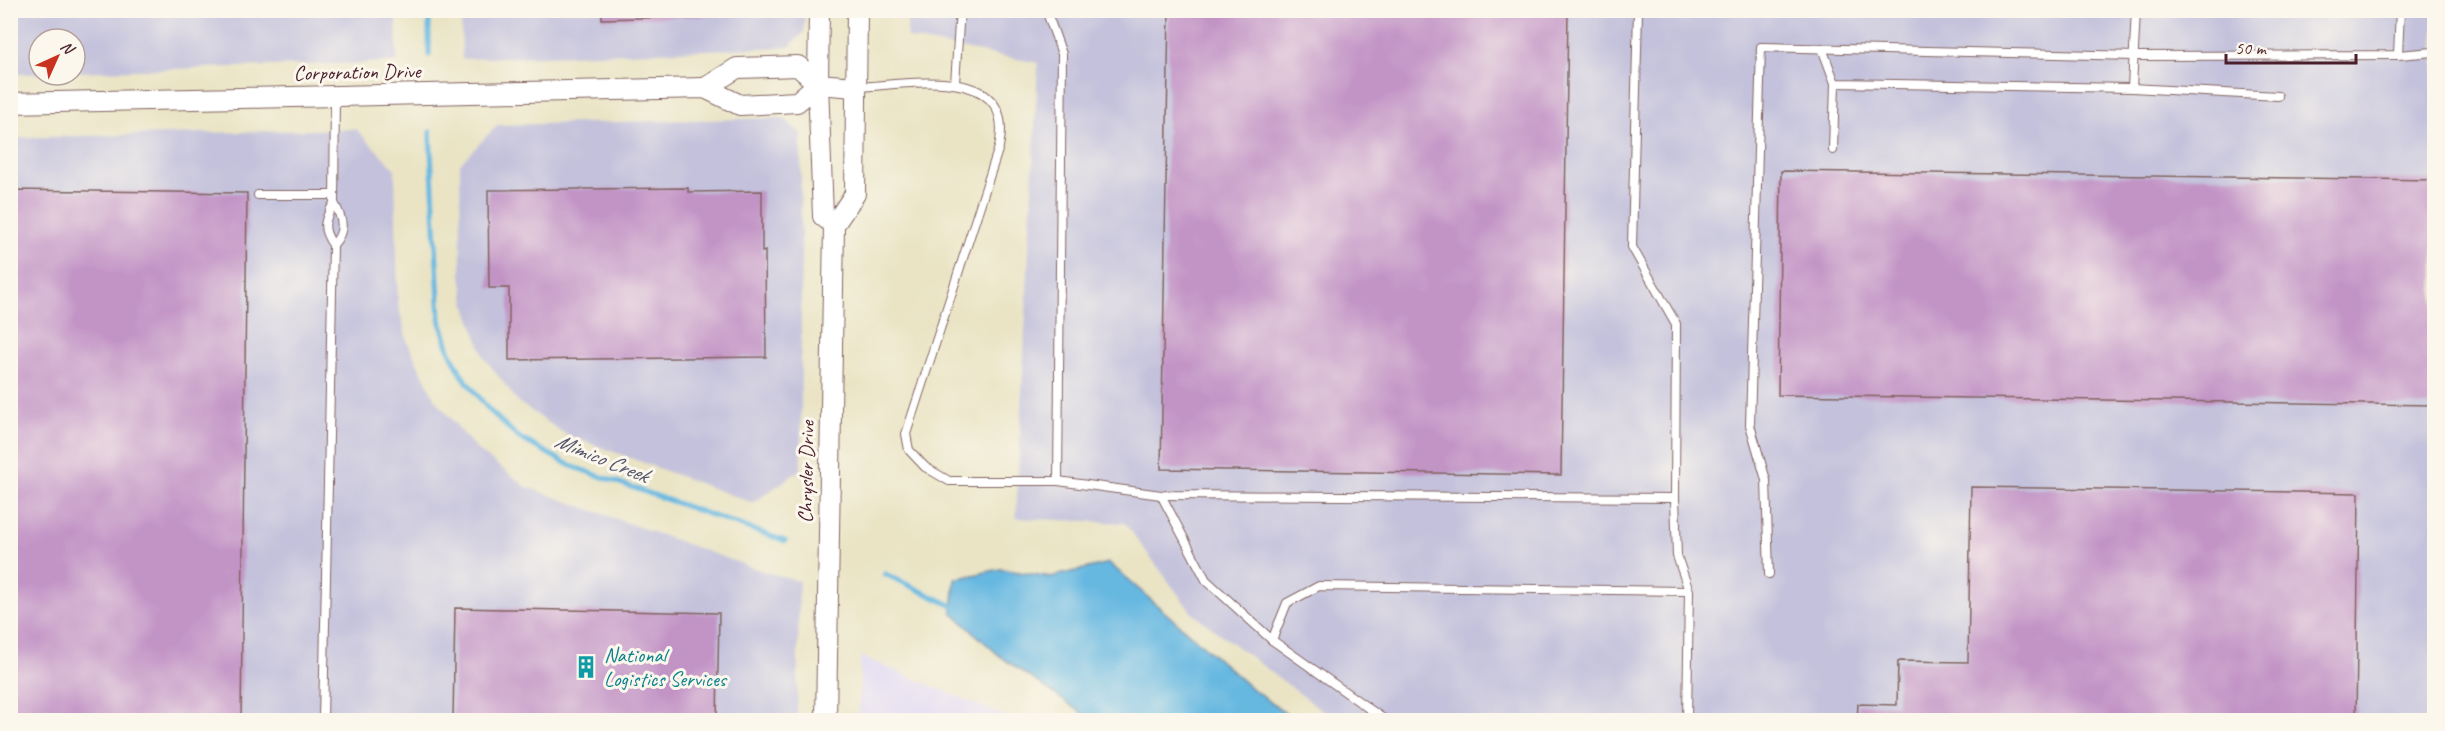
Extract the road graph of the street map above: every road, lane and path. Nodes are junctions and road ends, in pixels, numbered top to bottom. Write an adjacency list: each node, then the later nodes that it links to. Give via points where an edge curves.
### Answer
1 (819, 10): 14 (street, Chrysler Drive)
2 (857, 10): 15 (street)
3 (960, 10): 12 (lane)
4 (1046, 10): 26 (lane, via 1062,54)
5 (1638, 10): 28 (lane, via 1632,248 1676,324)
6 (2136, 10): 11 (lane)
7 (2400, 10): 10 (lane)
8 (1822, 48): 11 (lane); 13 (lane); 29 (lane, via 1761,47 1750,425 1766,480)
9 (2434, 52): 10 (lane)
10 (2398, 55): 11 (lane)
11 (2135, 56): 16 (lane)
12 (955, 83): 15 (lane); 26 (lane, via 986,95 999,115 1001,134 906,434 909,450 925,467 948,481)
13 (1835, 83): 16 (lane); 21 (lane)
14 (818, 84): 15 (street); 17 (street, Corporation Drive, via 797,102 740,105); 17 (street, via 798,66 737,68); 24 (street, Chrysler Drive, via 822,216)
15 (855, 87): 24 (street, via 855,194)
16 (2132, 87): 18 (lane)
17 (705, 88): 19 (street, Corporation Drive)
18 (2278, 96)
19 (335, 97): 20 (street, Corporation Drive); 23 (lane)
20 (10, 103)
21 (1833, 150)
22 (258, 195): 23 (lane)
23 (334, 199): 25 (lane, via 326,217 325,234); 25 (lane, via 342,217 342,234)
24 (834, 225): 33 (street, Chrysler Drive)
25 (333, 246): 32 (lane)
26 (1058, 481): 27 (lane)
27 (1161, 495): 28 (lane); 31 (lane, via 1206,580)
28 (1675, 498): 30 (lane, via 1677,556)
29 (1769, 574)
30 (1689, 591): 31 (lane, via 1319,586 1287,603); 35 (lane)
31 (1272, 640): 34 (lane)
32 (323, 720)
33 (826, 720)
34 (1385, 720)
35 (1687, 720)

